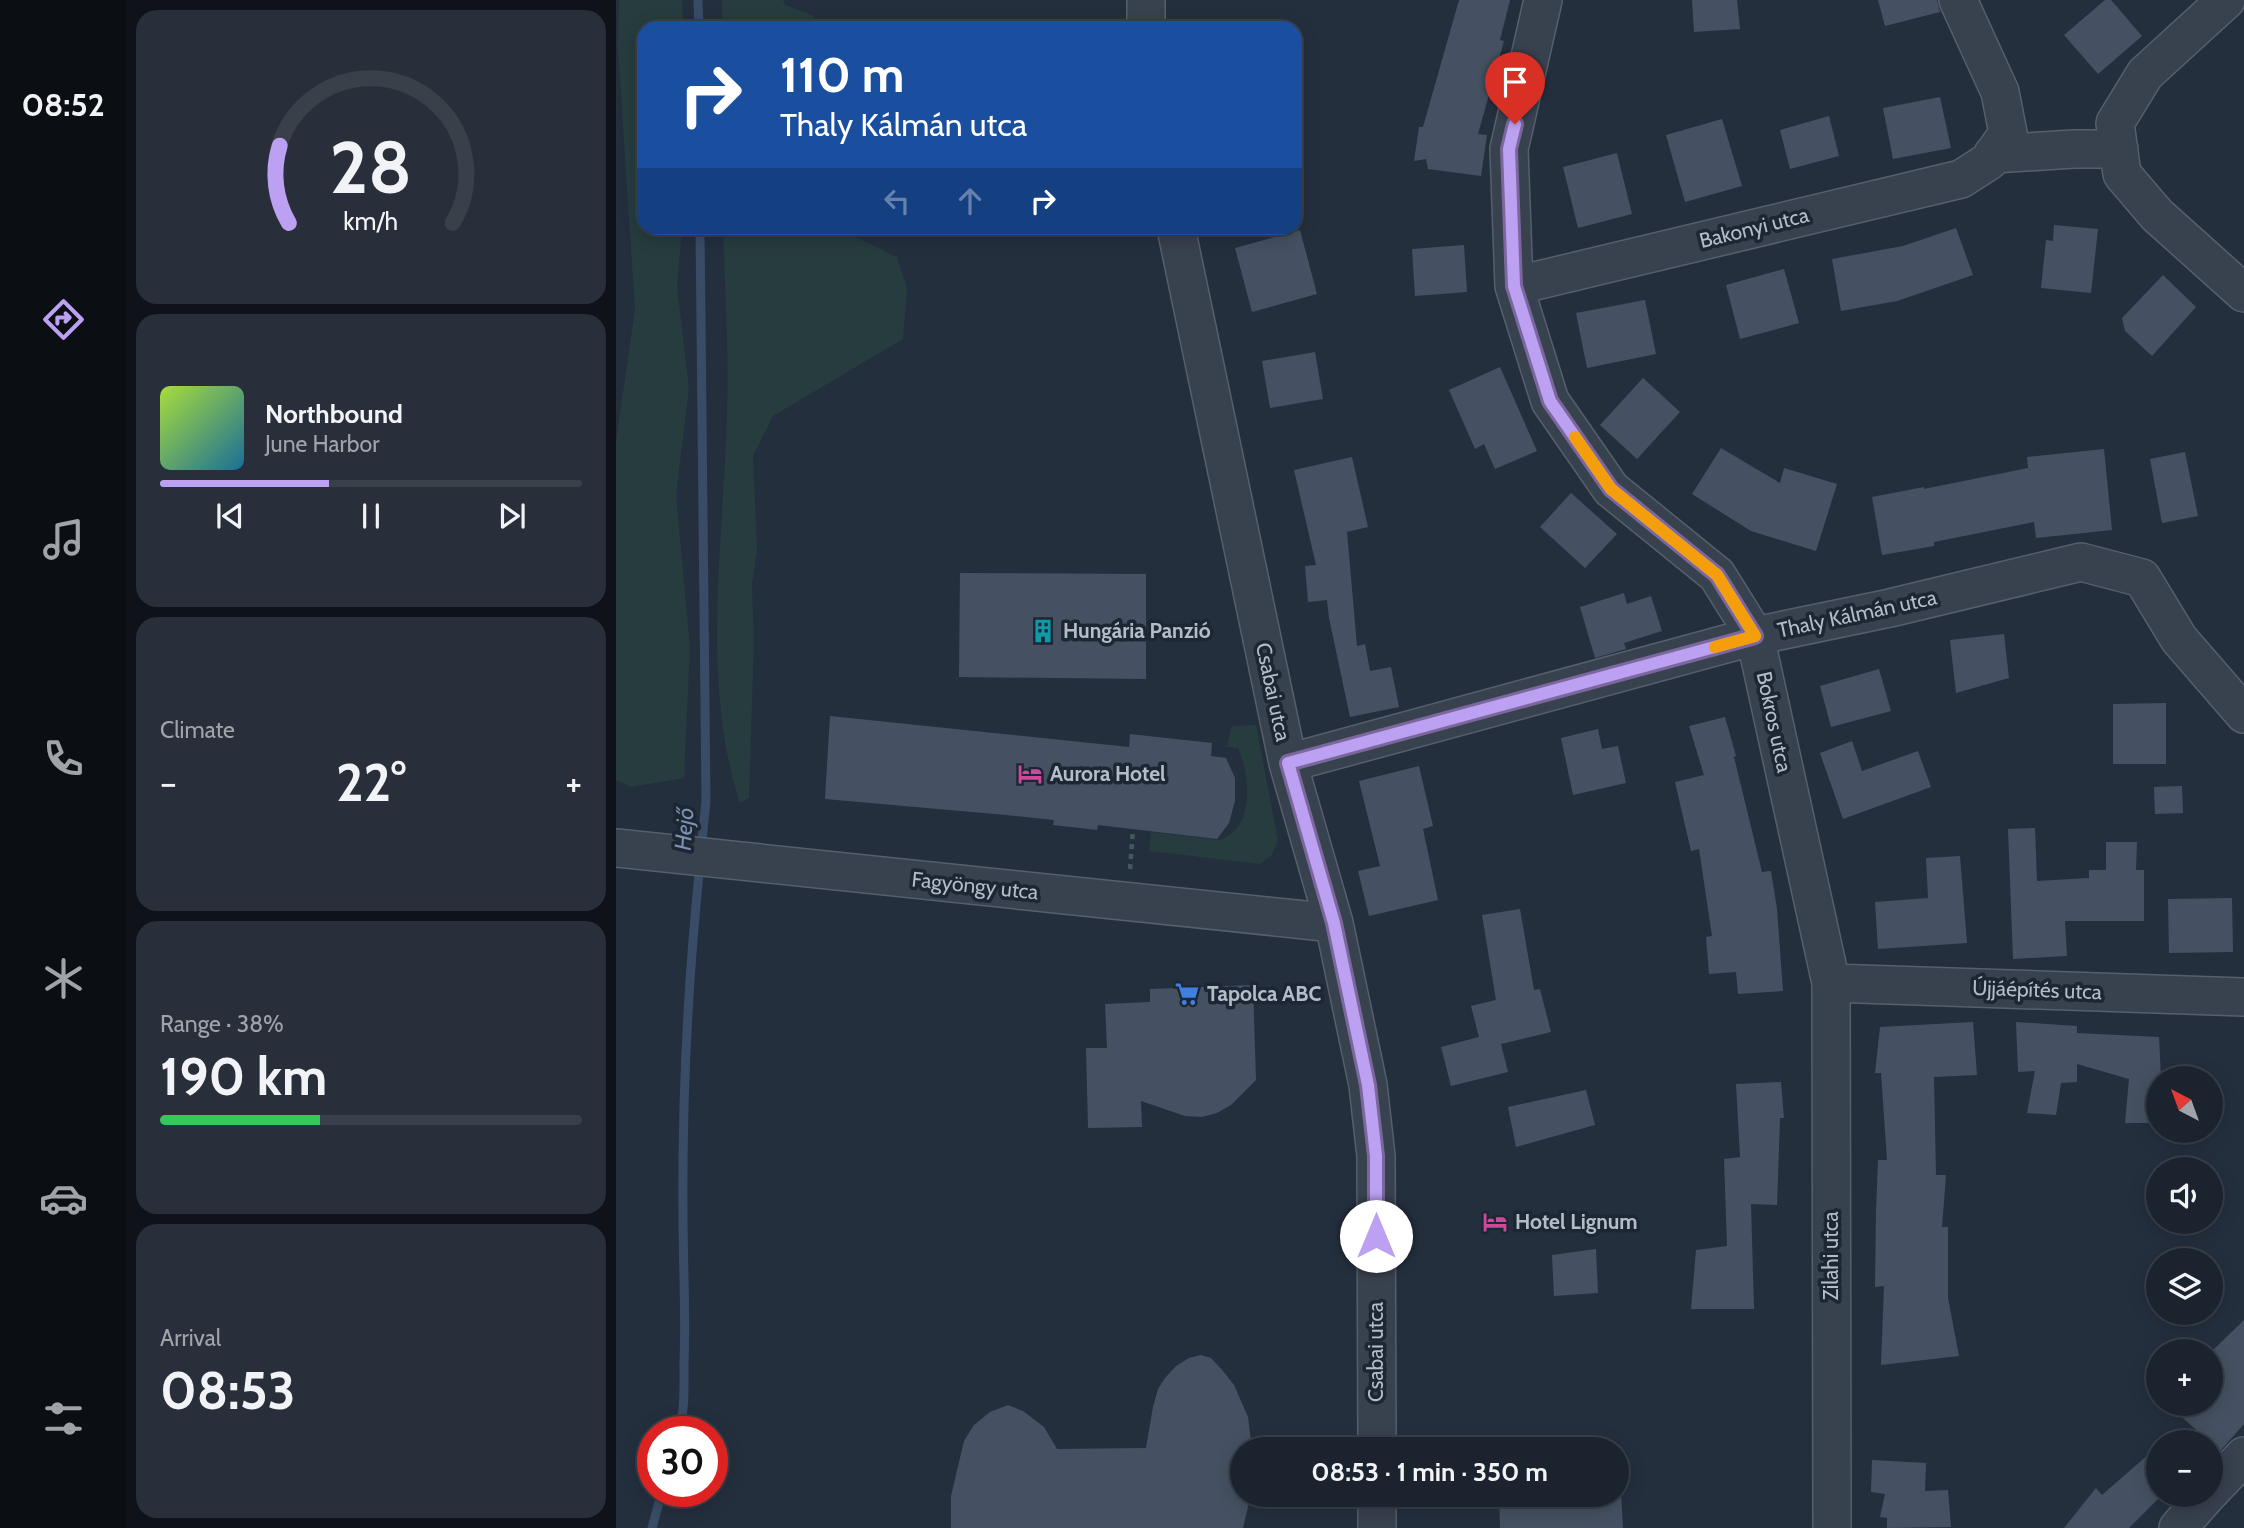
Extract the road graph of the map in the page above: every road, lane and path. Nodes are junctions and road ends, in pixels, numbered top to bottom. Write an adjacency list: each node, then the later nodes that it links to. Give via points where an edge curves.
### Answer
1 (1146, 0): 5 (street)
2 (1543, 0): 9 (street, Bokros utca, via 1509,149)
3 (1958, 0): 7 (street, via 2000,92 2008,133)
4 (2226, 0): 6 (street, via 2144,74 2115,123)
5 (1146, 21)
6 (2119, 149): 7 (street); 10 (street, via 2122,174 2157,215)
7 (1991, 158): 9 (street, Bakonyi utca, via 1961,179)
8 (1177, 235): 13 (street, Csabai utca)
9 (1514, 286): 11 (street, Bokros utca, via 1550,401 1611,489 1717,575)
10 (2244, 293)
11 (1755, 636): 12 (street, Thaly Kálmán utca, via 2081,562 2141,578 2179,639); 13 (street, Thaly Kálmán utca); 19 (street, Bokros utca)
12 (2244, 714)
13 (1288, 763): 18 (street, Csabai utca)
14 (616, 832): 16 (street)
15 (616, 848): 16 (street, Fagyöngy utca)
16 (657, 852): 17 (street); 18 (street, Fagyöngy utca)
17 (616, 864)
18 (1334, 923): 21 (street, Csabai utca, via 1368,1085 1376,1156)
19 (1831, 983): 20 (street, Újjáépítés utca); 27 (street, Zilahi utca)
20 (2244, 997)
21 (1377, 1437)
22 (2244, 1455): 23 (street)
23 (2223, 1478)
24 (1377, 1507): 26 (street)
25 (2197, 1507): 28 (street)
26 (1377, 1528)
27 (1832, 1528)
28 (2178, 1528)

